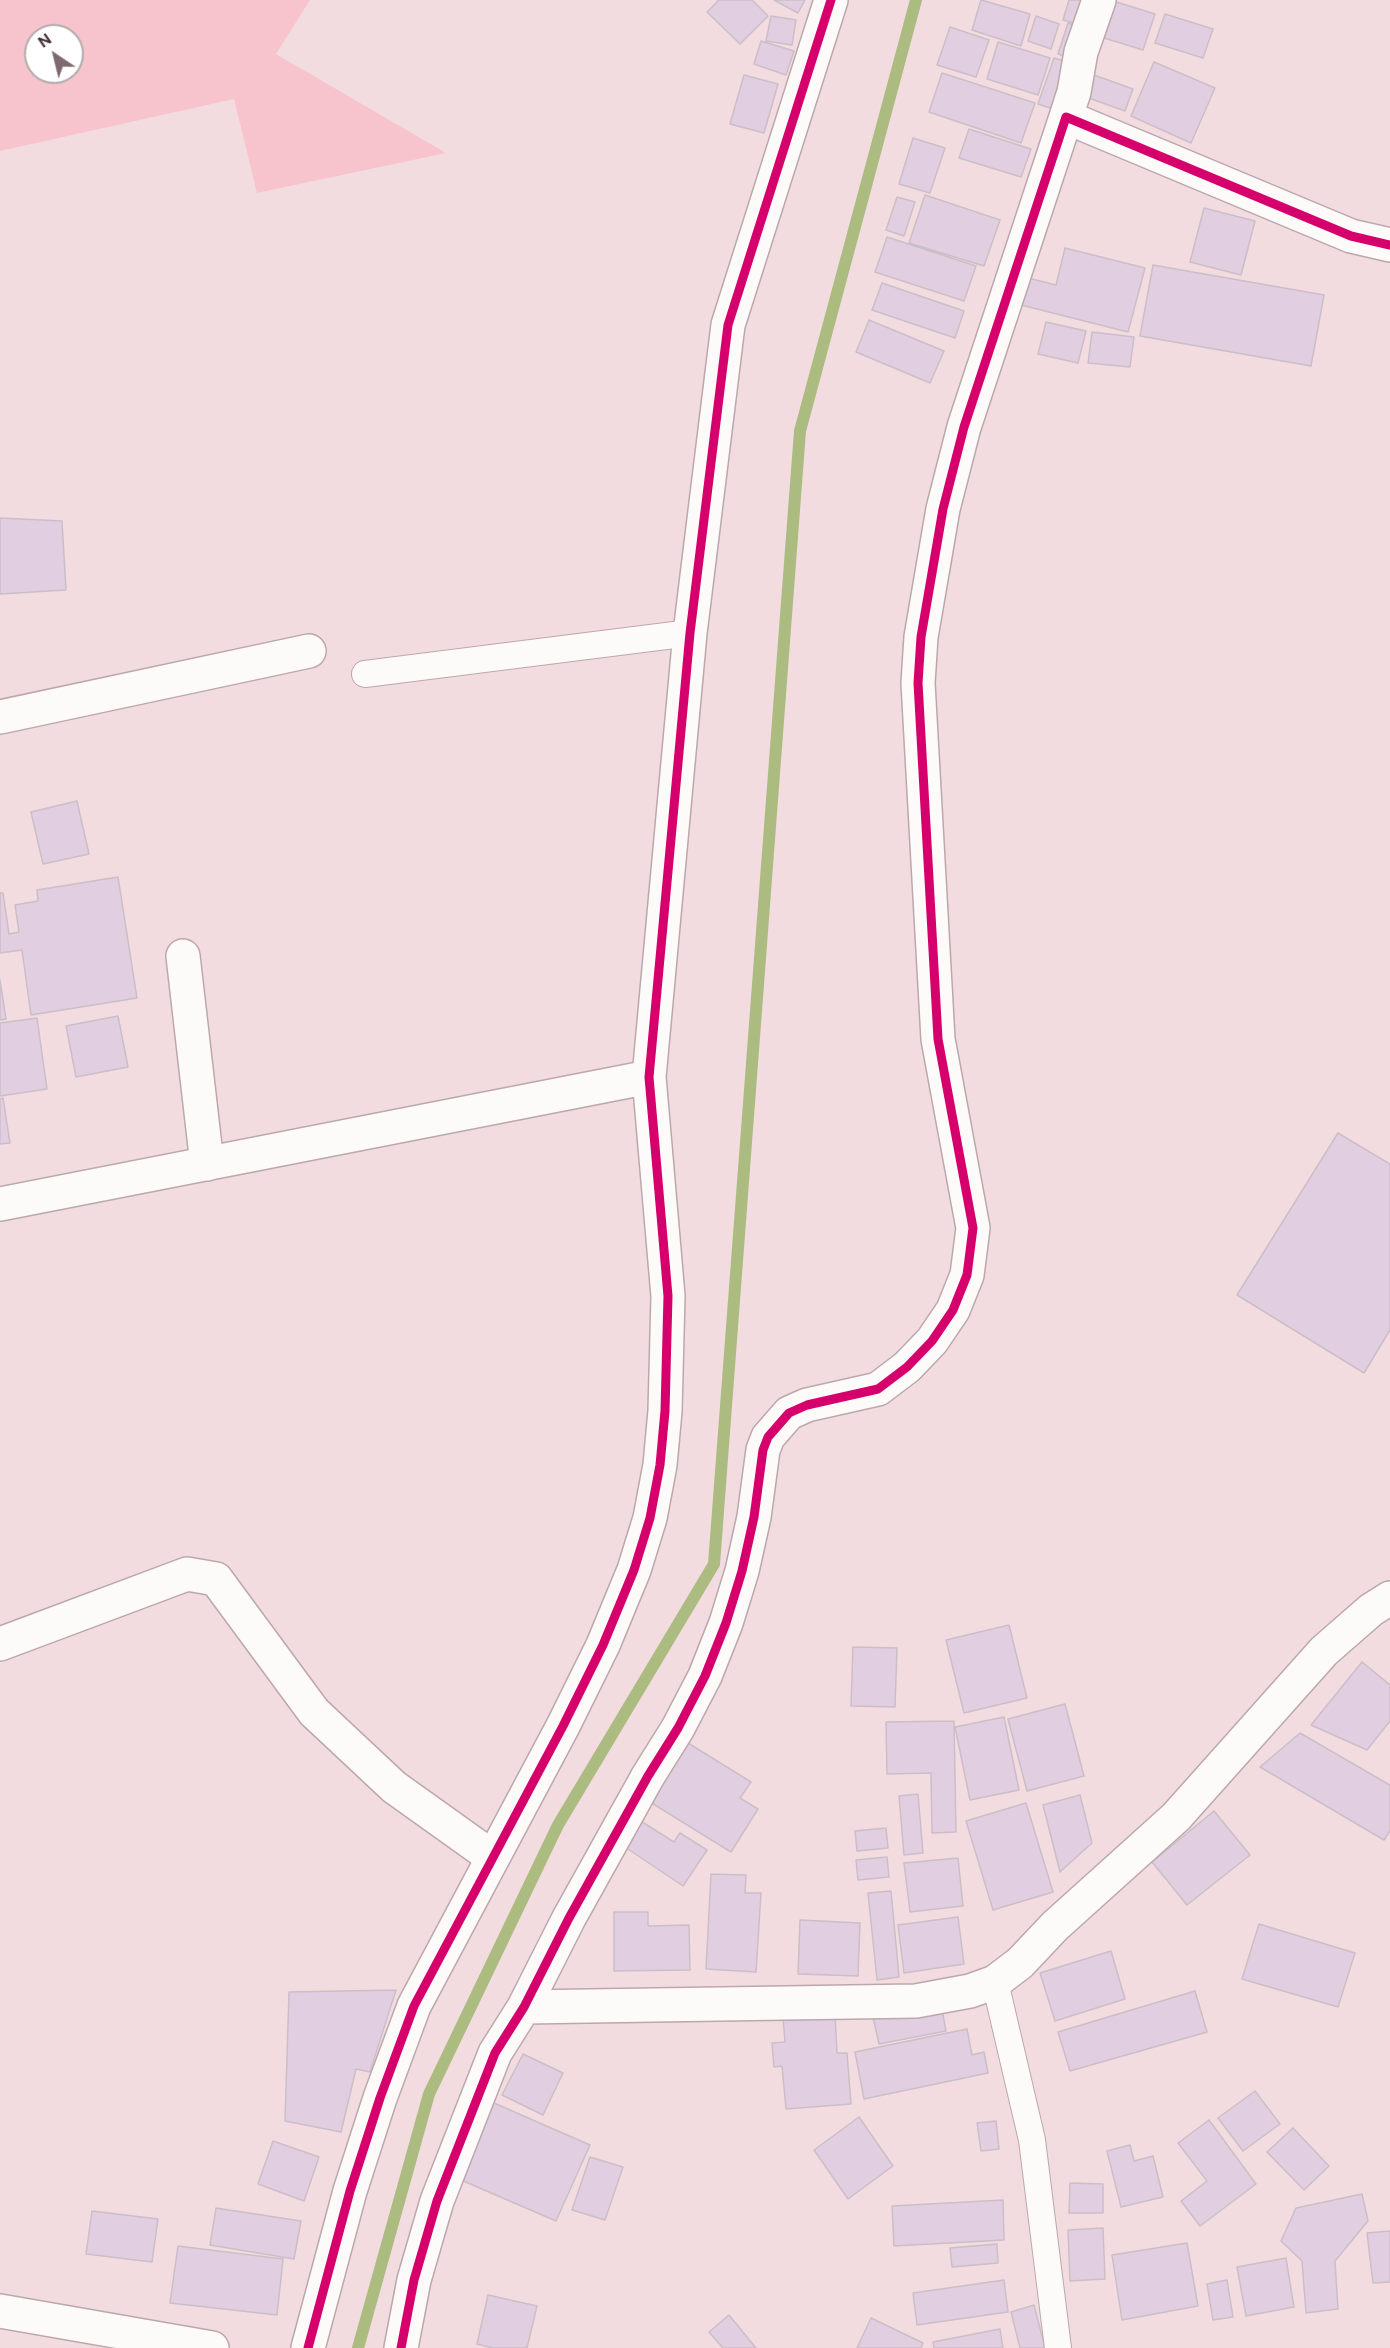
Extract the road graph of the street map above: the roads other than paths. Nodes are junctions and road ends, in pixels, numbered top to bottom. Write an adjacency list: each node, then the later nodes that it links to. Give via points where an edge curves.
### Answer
1 (831, 0): 5 (street, via 728,325)
2 (1099, 0): 3 (street, via 1081,52)
3 (1066, 117): 4 (street, via 1351,236); 17 (street, via 964,427 943,509 921,637 918,683 938,1038 973,1228 967,1275 953,1310 933,1341 907,1367 878,1389 807,1405 789,1413 768,1437 742,1571 705,1676 568,1918)
4 (1390, 245)
5 (690, 633): 7 (lane); 10 (street)
6 (309, 651): 8 (street)
7 (365, 674)
8 (0, 717)
9 (183, 956): 11 (street)
10 (649, 1077): 11 (street); 15 (street, via 668,1296 665,1411 650,1518 620,1608 563,1726)
11 (207, 1164): 12 (street)
12 (0, 1204)
13 (1390, 1598): 16 (street, via 1324,1651 1176,1817)
14 (0, 1644): 15 (street, via 187,1574 216,1579 314,1712 394,1787)
15 (492, 1857): 20 (street, via 410,2017 350,2191)
16 (995, 1982): 17 (street, via 916,2001); 22 (lane, via 1032,2140)
17 (524, 2007): 21 (street, via 495,2053 437,2201 414,2280)
18 (0, 2311): 19 (street)
19 (212, 2348)
20 (308, 2348)
21 (401, 2348)
22 (1058, 2348)

